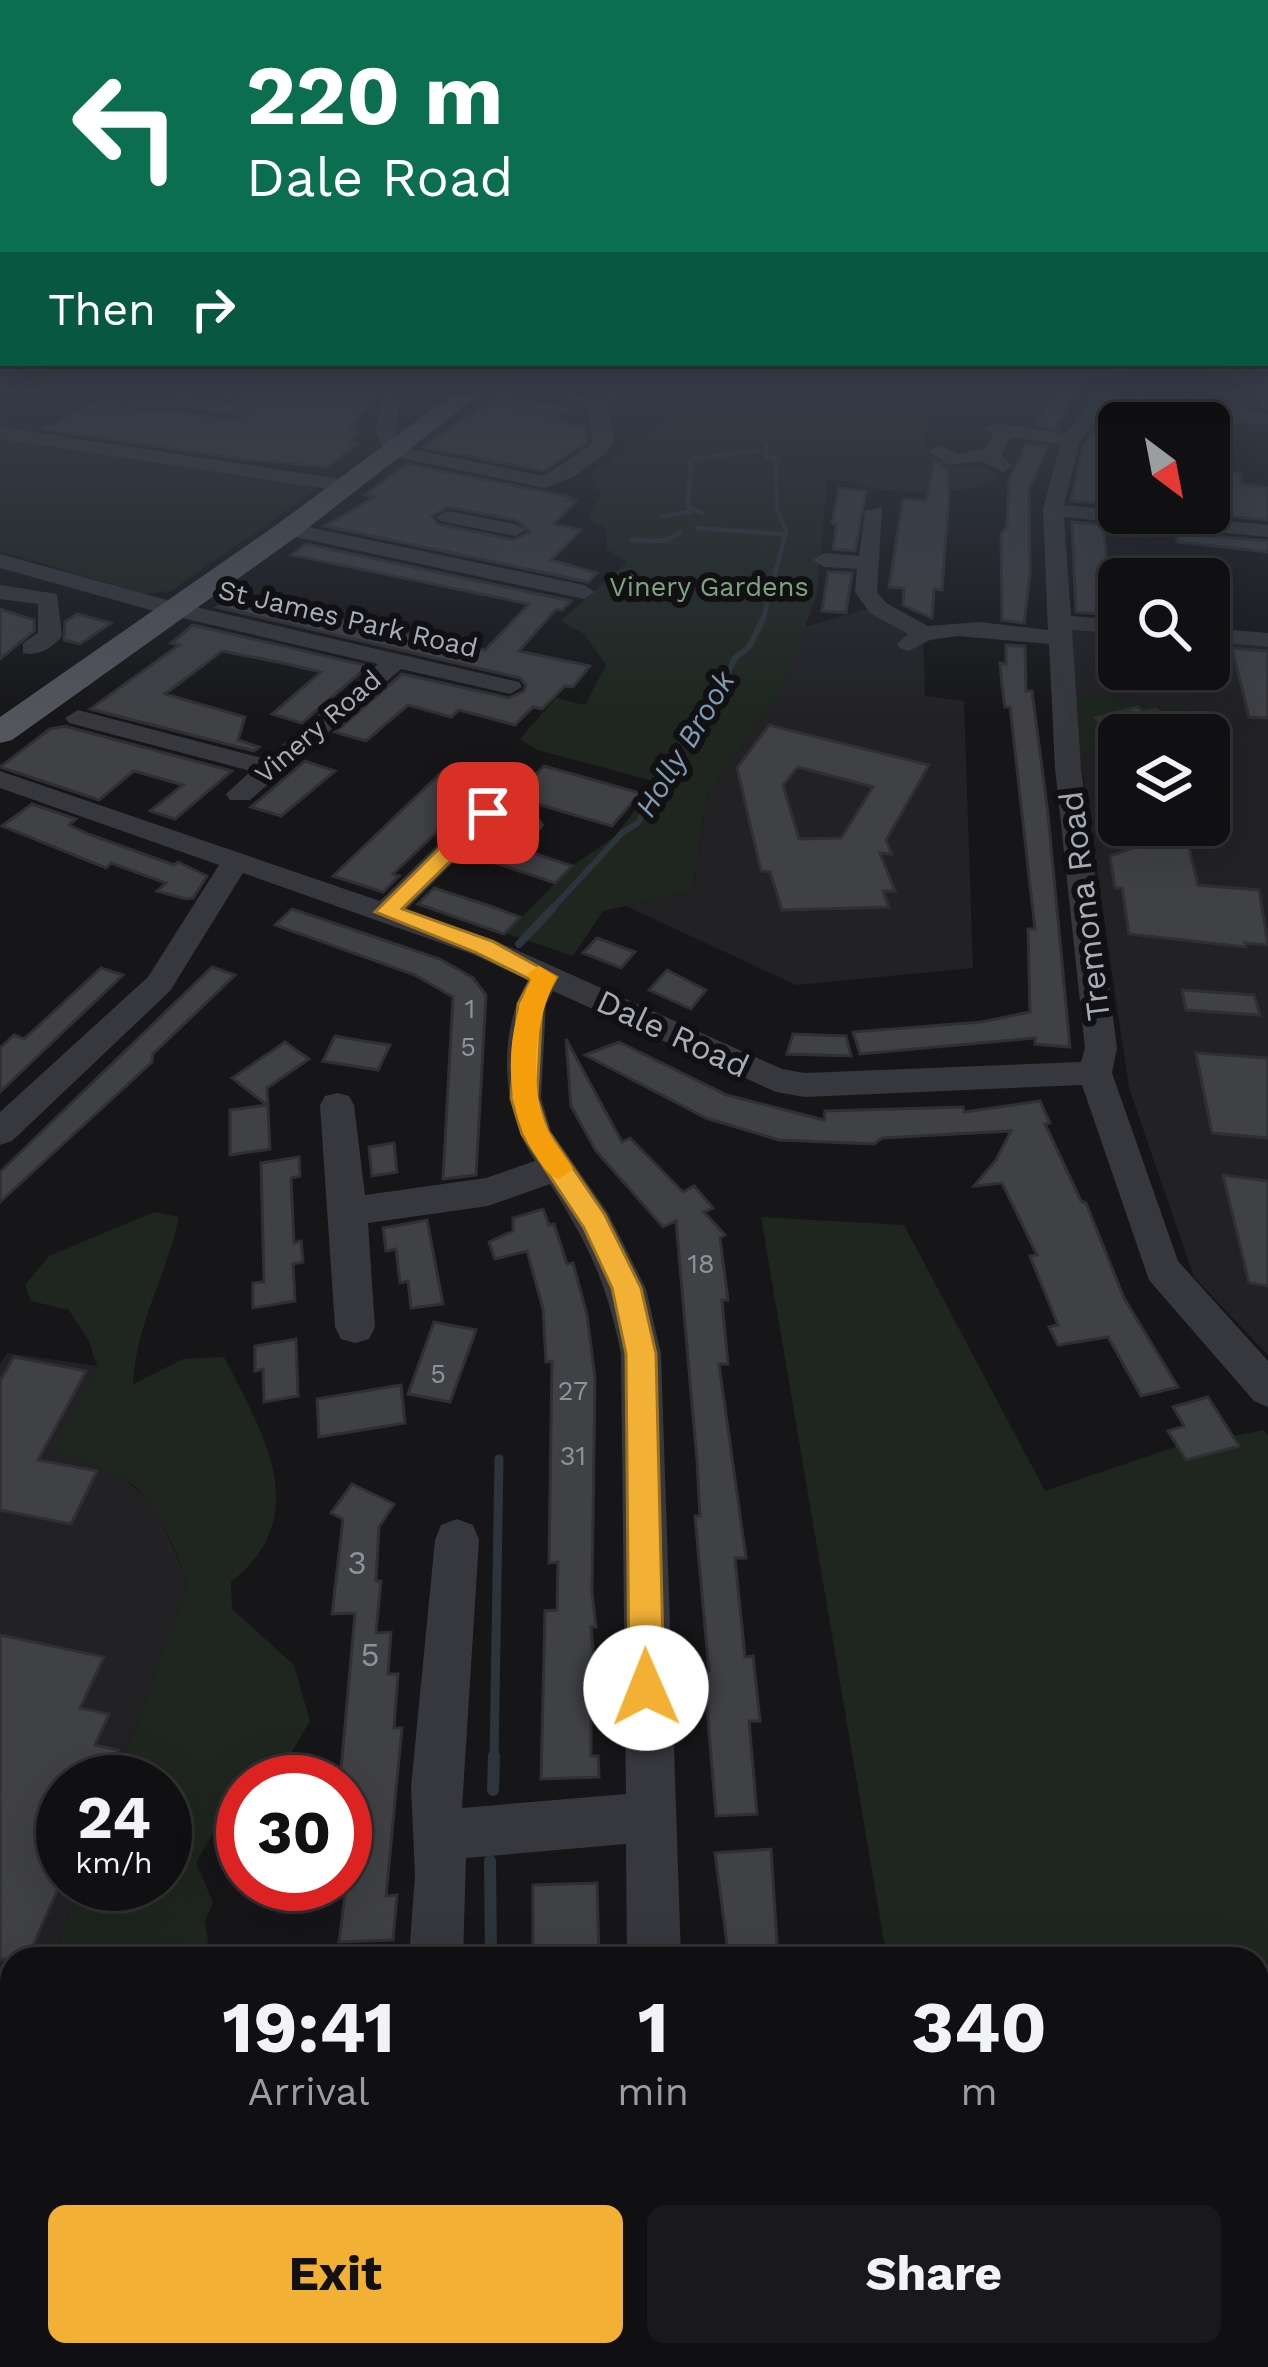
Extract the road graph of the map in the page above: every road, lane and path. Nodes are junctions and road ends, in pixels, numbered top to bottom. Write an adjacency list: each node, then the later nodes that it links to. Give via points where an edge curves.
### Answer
1 (326, 501): 7 (main road)
2 (529, 501): 6 (street, via 517,516)
3 (1053, 501): 4 (street, Tremona Road)
4 (1052, 510): 8 (street); 16 (street, Tremona Road)
5 (875, 511): 11 (street)
6 (447, 517)
7 (289, 529): 13 (street); 14 (main road)
8 (1268, 531)
9 (824, 560): 11 (street)
10 (0, 561): 14 (street, St James Park Road)
11 (869, 563): 16 (street, via 866,592 916,639 954,628)
12 (0, 592): 19 (street, via 49,599 50,635)
13 (584, 592)
14 (164, 609): 20 (street, St James Park Road); 23 (main road)
15 (1098, 628): 16 (street)
16 (1057, 630): 31 (street, Tremona Road, via 1101,1048)
17 (1230, 637): 18 (street)
18 (1268, 640)
19 (31, 648)
20 (396, 661): 21 (street, St James Park Road); 24 (street, Vinery Road)
21 (510, 688)
22 (78, 718): 24 (street)
23 (0, 733)
24 (271, 768): 26 (street, Vinery Road)
25 (0, 779): 28 (street, Dale Road)
26 (240, 794)
27 (530, 825): 29 (street, via 495,805)
28 (236, 861): 29 (street, Dale Road); 33 (street, via 159,984)
29 (386, 912): 30 (street, Dale Road)
30 (545, 977): 31 (street, Dale Road, via 776,1080); 34 (street, via 530,1004 524,1098)
31 (1095, 1073): 37 (street, Tremona Road, via 1162,1269)
32 (337, 1106): 35 (street)
33 (0, 1132)
34 (558, 1167): 35 (street, via 488,1192); 39 (street, via 627,1288 641,1354)
35 (349, 1212): 36 (street)
36 (355, 1327)
37 (1268, 1389)
38 (445, 1567): 40 (street)
39 (648, 1817): 40 (street); 42 (street)
40 (440, 1835): 41 (street)
41 (436, 1947)
42 (653, 1947)

